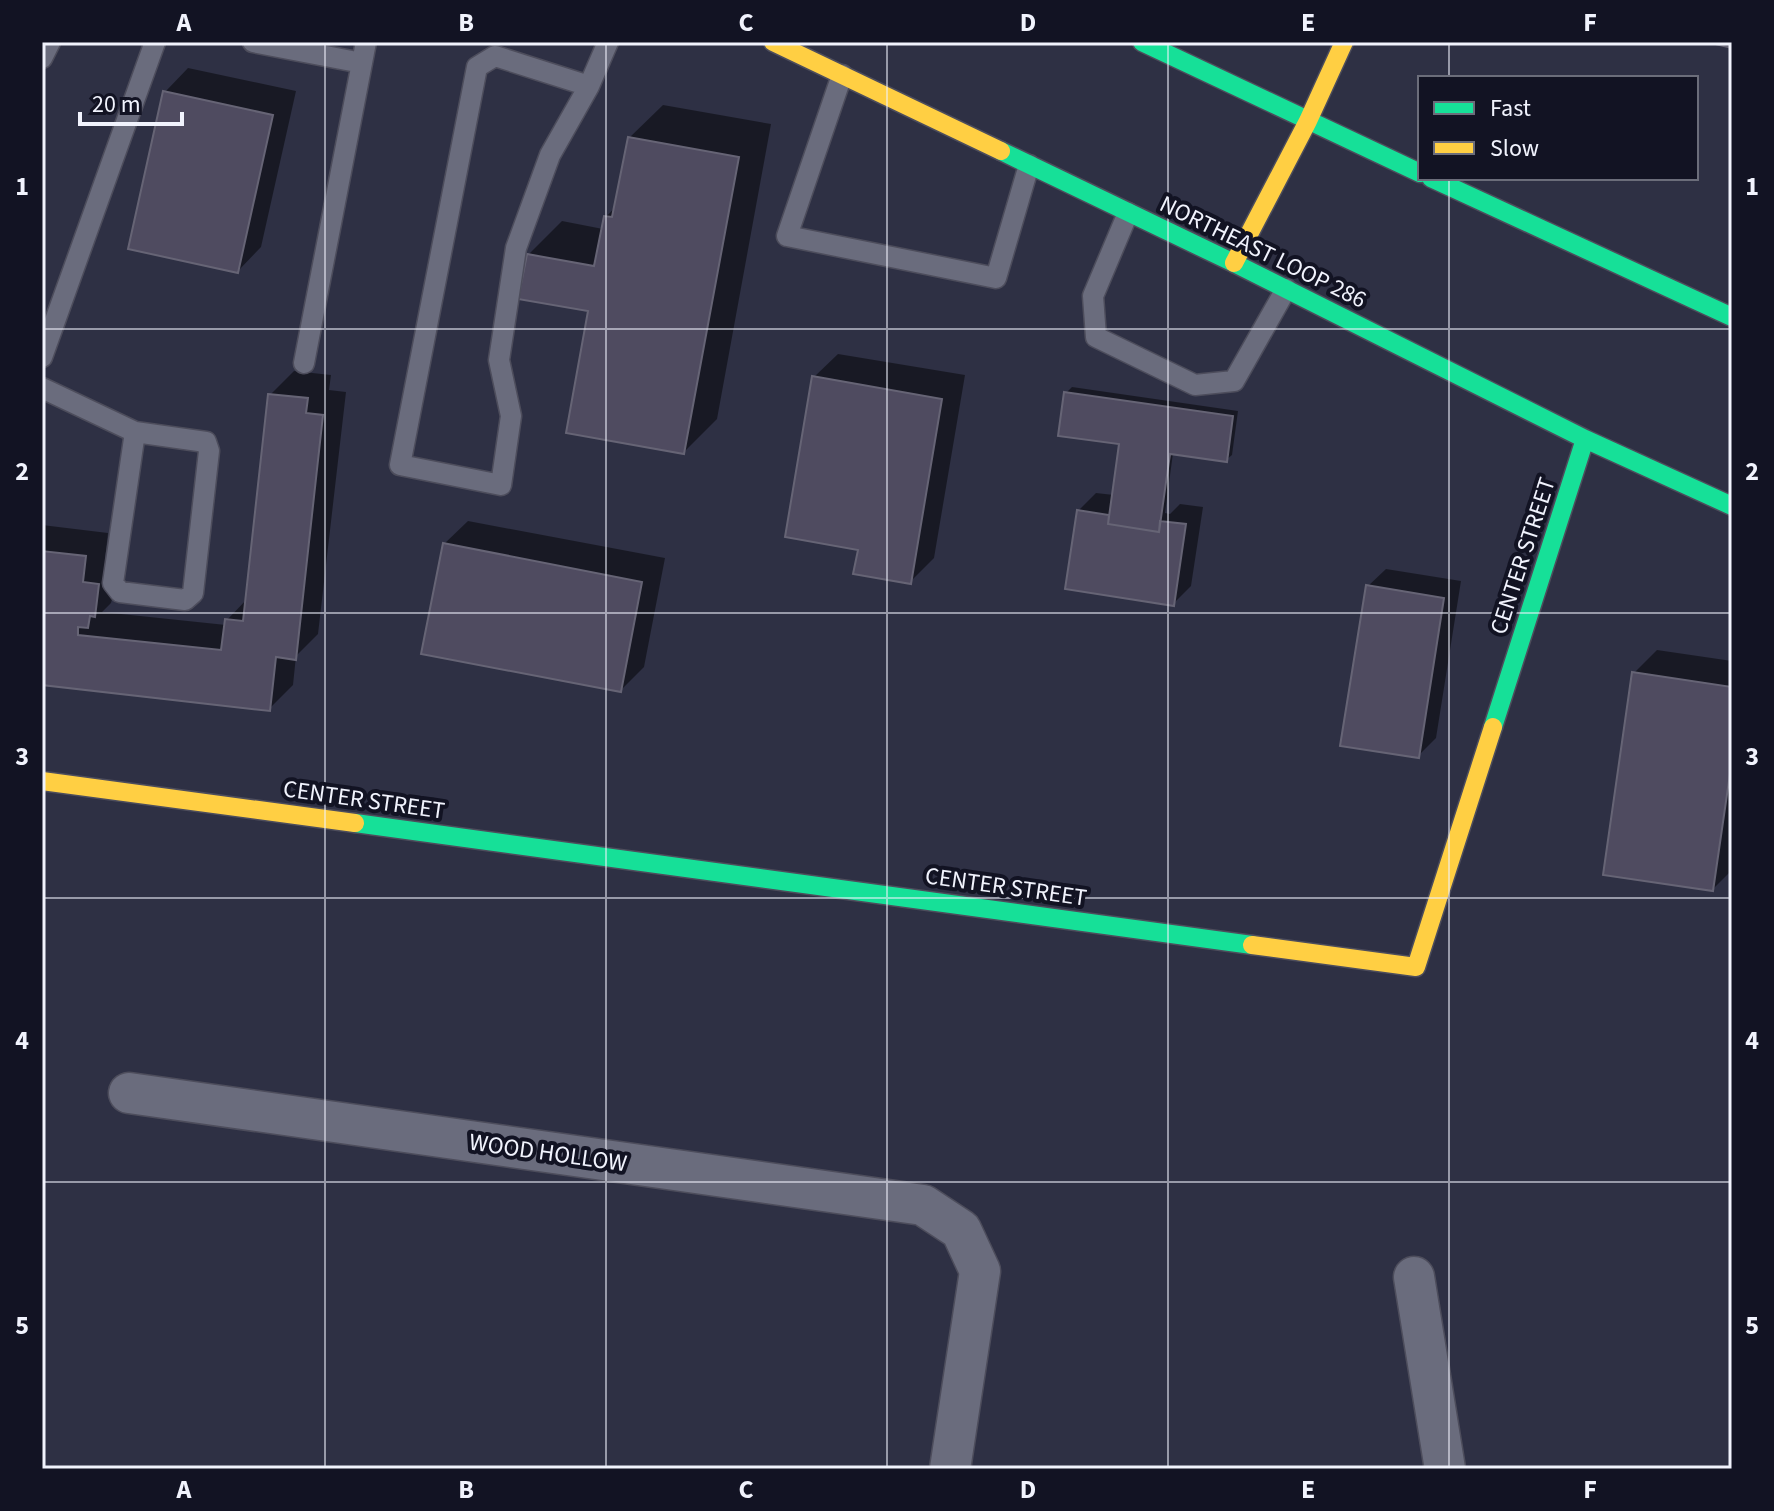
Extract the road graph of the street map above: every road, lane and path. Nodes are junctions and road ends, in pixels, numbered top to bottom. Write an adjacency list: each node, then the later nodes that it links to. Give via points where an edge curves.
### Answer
1 (50, 42): 9 (lane)
2 (155, 42): 21 (lane)
3 (253, 42): 10 (lane)
4 (366, 42): 10 (lane)
5 (608, 42): 12 (lane)
6 (773, 42): 11 (main road, NORTHEAST LOOP 286)
7 (1142, 42): 13 (main road)
8 (1344, 42): 13 (main road)
9 (42, 58)
10 (362, 63): 22 (lane)
11 (842, 75): 14 (main road, NORTHEAST LOOP 286); 14 (lane, via 787,236 996,278)
12 (589, 86): 12 (lane, via 550,155 516,248 499,360 511,416 501,485 400,465 477,67 495,56)
13 (1308, 121): 15 (main road); 18 (main road)
14 (1029, 165): 17 (main road, NORTHEAST LOOP 286)
15 (1418, 172)
16 (1435, 180): 20 (main road)
17 (1128, 213): 18 (main road, NORTHEAST LOOP 286); 19 (lane, via 1093,296 1096,337 1195,385 1234,381)
18 (1234, 263): 19 (main road, NORTHEAST LOOP 286)
19 (1286, 289): 25 (main road, NORTHEAST LOOP 286)
20 (1732, 317)
21 (42, 357)
22 (304, 363)
23 (42, 388): 24 (lane)
24 (135, 432): 24 (lane, via 113,583 120,592 185,600 193,593 209,451 206,442)
25 (1585, 439): 26 (main road, NORTHEAST LOOP 286); 27 (main road, CENTER STREET, via 1416,967)
26 (1732, 506)
27 (42, 781)
28 (129, 1093): 30 (street, WOOD HOLLOW, via 923,1205 961,1230 980,1271)
29 (1414, 1277): 31 (street)
30 (950, 1469)
31 (1445, 1469)

